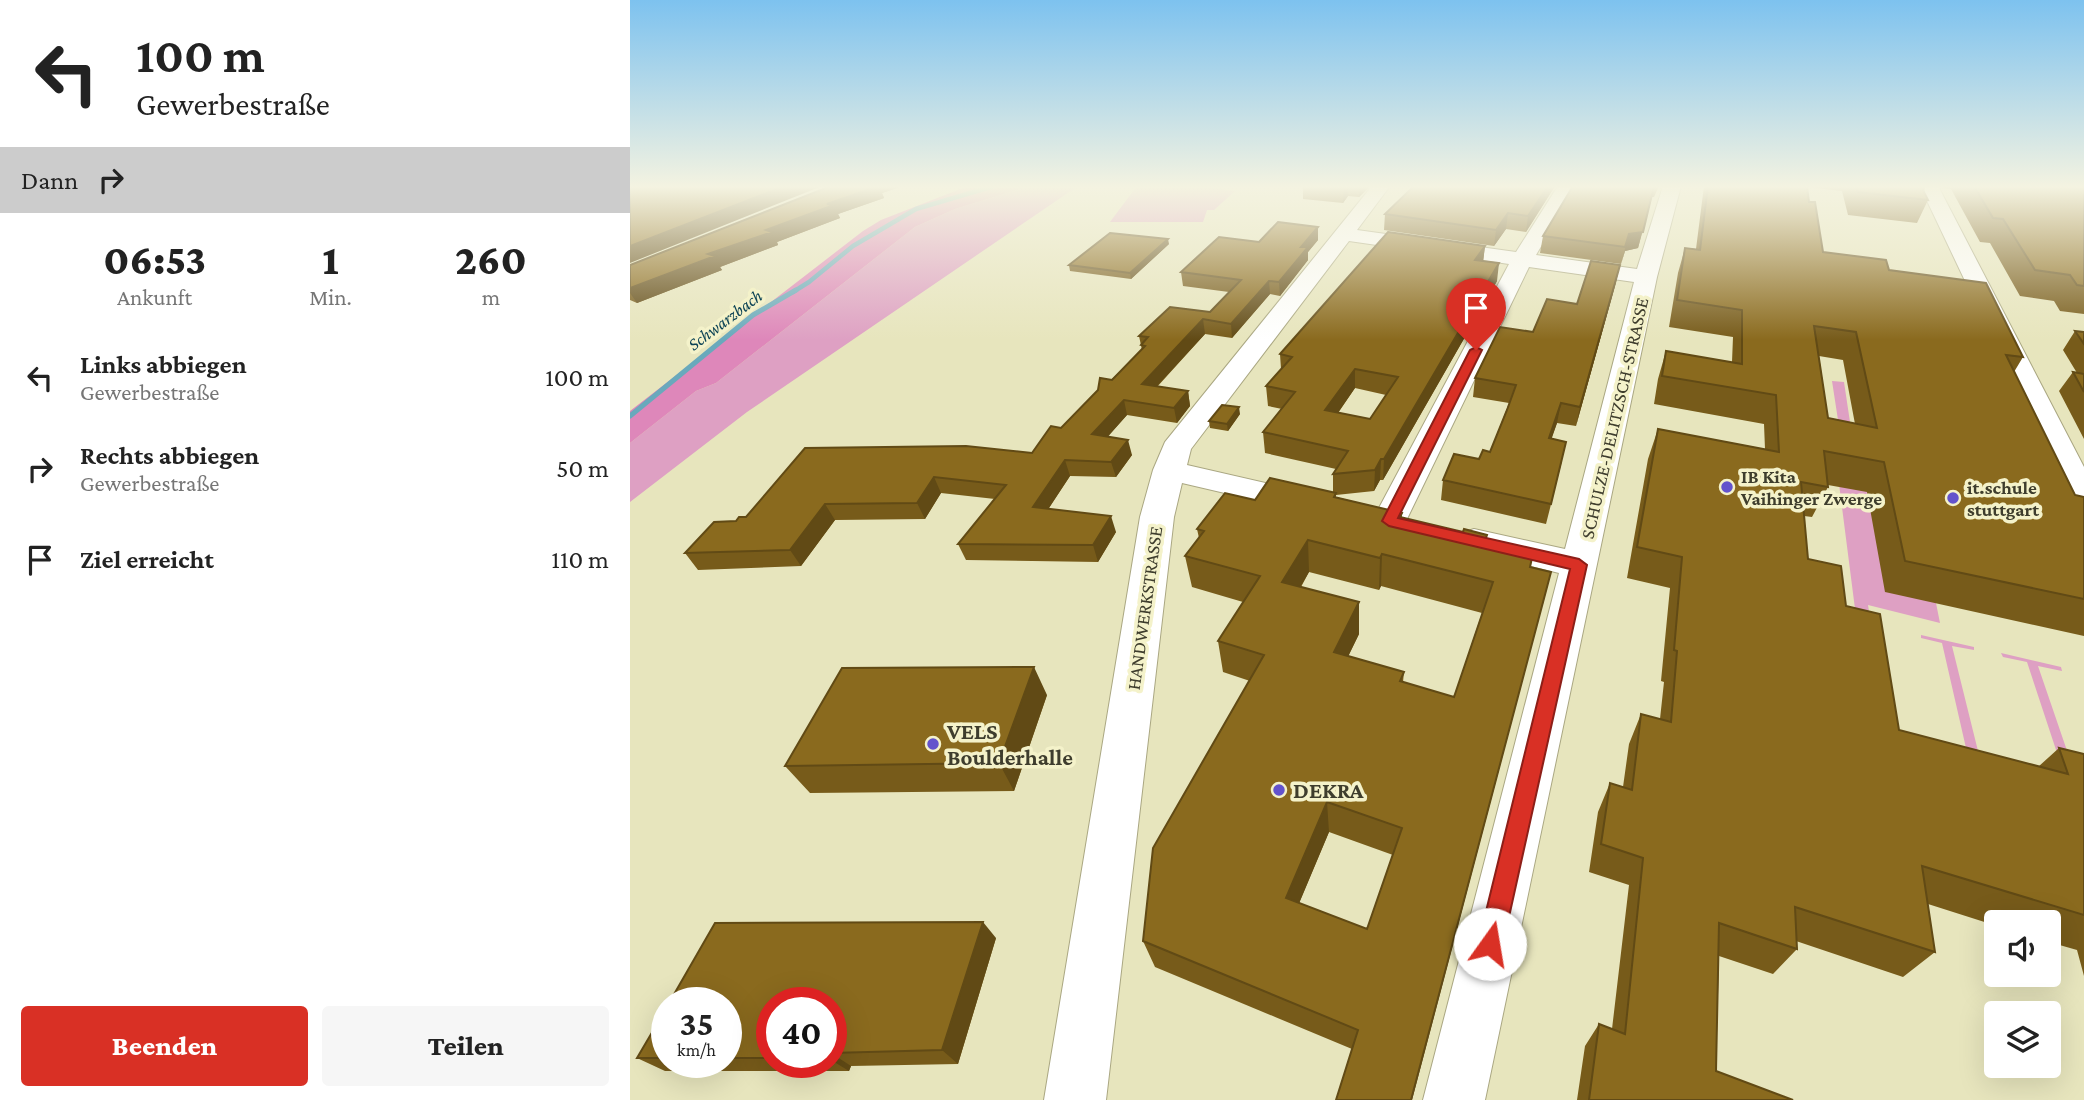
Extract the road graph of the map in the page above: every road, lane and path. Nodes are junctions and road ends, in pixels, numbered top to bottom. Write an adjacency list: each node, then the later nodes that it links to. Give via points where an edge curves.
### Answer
1 (1341, 237): 8 (street, HANDWERKSTRASSE, via 1177,448)
2 (1367, 237): 6 (street)
3 (1536, 237): 6 (street)
4 (1657, 237): 7 (street, SCHULZE-DELITZSCH-STRASSE)
5 (1955, 237): 9 (street)
6 (1522, 260): 7 (street); 10 (street)
7 (1646, 277): 11 (street, SCHULZE-DELITZSCH-STRASSE)
8 (1169, 470): 10 (street); 12 (street, HANDWERKSTRASSE, via 1157,517)
9 (2084, 498)
10 (1388, 521): 11 (street)
11 (1579, 565): 13 (street, SCHULZE-DELITZSCH-STRASSE)
12 (1074, 1100)
13 (1454, 1100)

